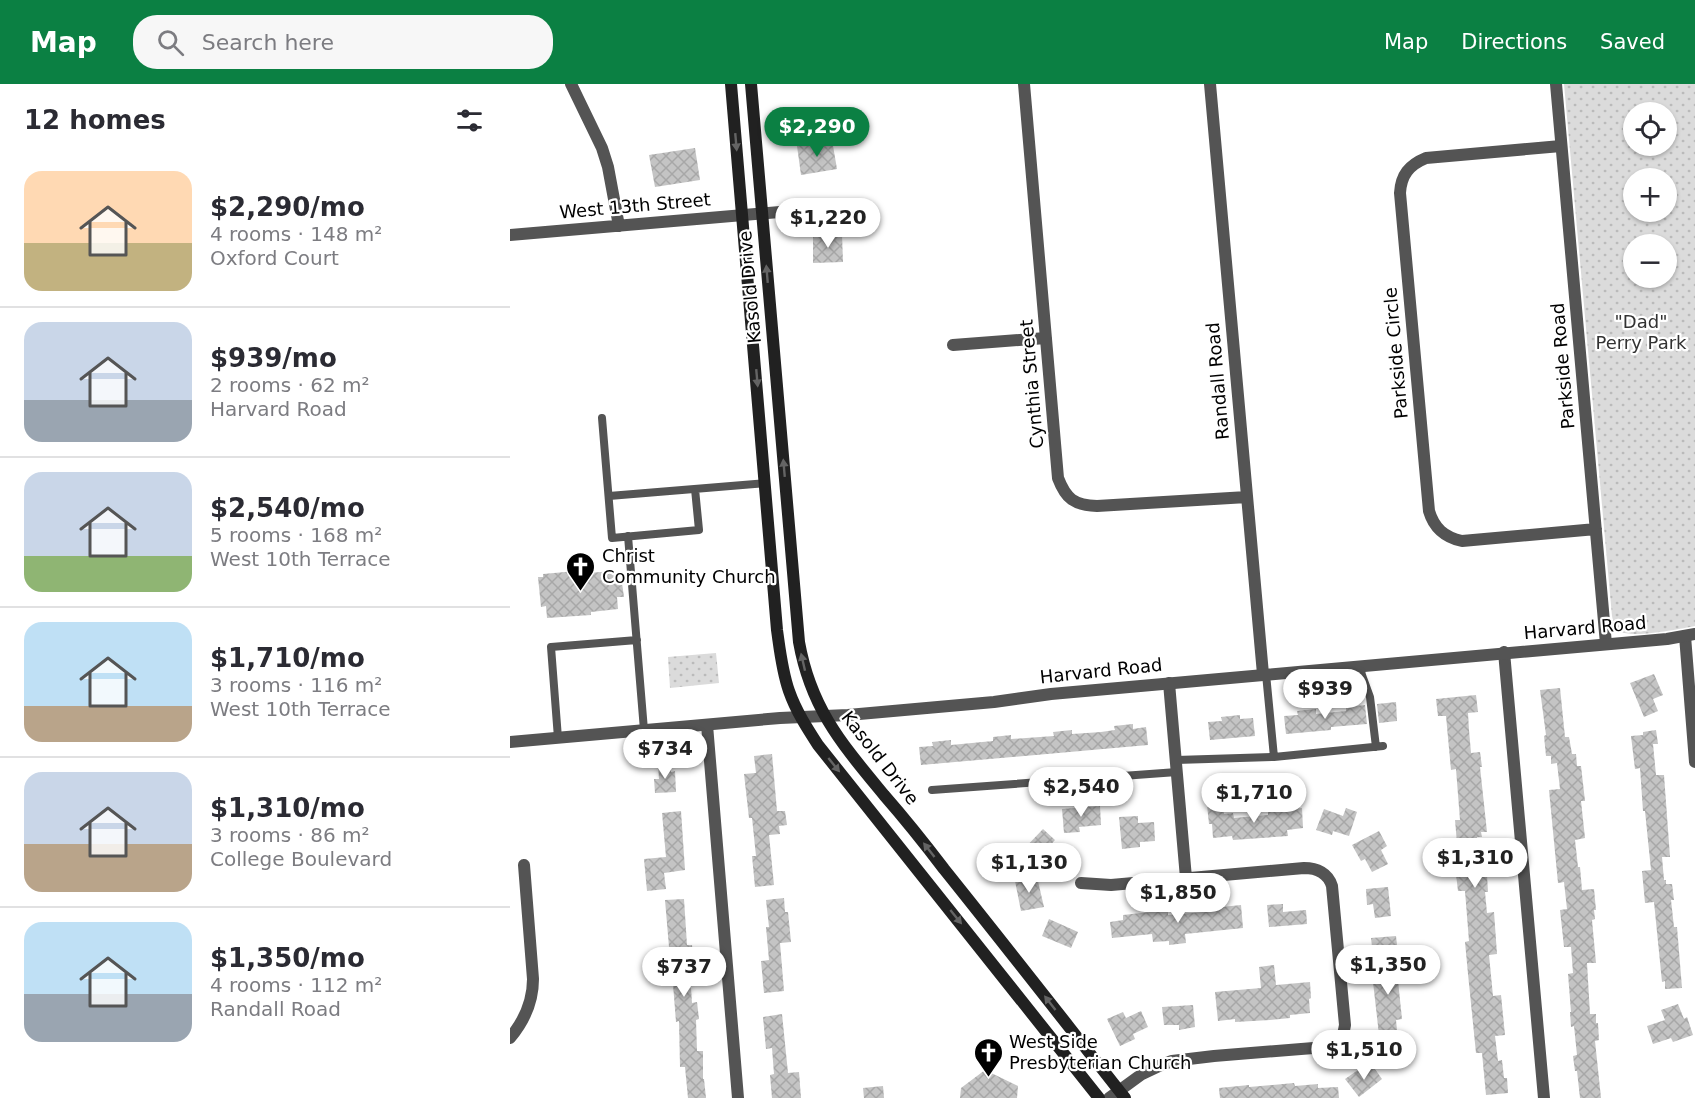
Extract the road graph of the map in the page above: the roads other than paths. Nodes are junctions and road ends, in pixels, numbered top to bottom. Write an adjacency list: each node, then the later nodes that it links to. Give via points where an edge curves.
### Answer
1 (571, 84): 11 (street, via 602,148)
2 (731, 84): 10 (main road, Kasold Drive, one-way to 10)
3 (751, 84): 9 (main road, Kasold Drive)
4 (1024, 84): 13 (street, Cynthia Street)
5 (1210, 84): 19 (street, Randall Road)
6 (1556, 84): 7 (street, Parkside Road)
7 (1561, 146): 20 (street, Parkside Road); 20 (street, Parkside Circle, via 1426,158 1406,171 1401,184 1429,511 1437,528 1447,537 1462,541)
8 (862, 205): 9 (street, West 13th Street)
9 (762, 214): 10 (street, West 13th Street); 29 (main road, Kasold Drive, one-way to 9, via 806,675 799,642)
10 (742, 215): 11 (street, West 13th Street); 16 (main road, Kasold Drive, one-way to 16)
11 (619, 226): 12 (street, West 13th Street)
12 (510, 235)
13 (1046, 338): 14 (street); 19 (street, Cynthia Street, via 1058,478 1068,496 1085,506 1096,507)
14 (953, 345)
15 (602, 418): 18 (lane)
16 (766, 483): 17 (lane); 30 (main road, Kasold Drive, via 780,653 789,692)
17 (695, 489): 18 (lane); 21 (lane, via 699,530)
18 (609, 496): 21 (lane, via 612,537)
19 (1247, 497): 27 (street, Randall Road)
20 (1596, 529): 24 (street, Parkside Road)
21 (628, 536): 23 (lane)
22 (1690, 635): 24 (street, Harvard Road); 36 (street)
23 (637, 640): 32 (lane); 33 (lane, via 550,647)
24 (1606, 644): 25 (street, Harvard Road)
25 (1504, 652): 26 (street, Harvard Road); 46 (street)
26 (1360, 666): 27 (street, Harvard Road); 35 (lane, via 1380,747)
27 (1264, 674): 28 (street, Harvard Road); 35 (lane)
28 (1169, 683): 29 (street, Harvard Road); 37 (street)
29 (825, 716): 30 (street, Harvard Road); 43 (main road, Kasold Drive, one-way to 29, via 833,732)
30 (801, 717): 31 (street, Harvard Road); 45 (main road, Kasold Drive, one-way to 45, via 818,745)
31 (707, 725): 32 (street, Harvard Road); 44 (street)
32 (644, 730): 33 (street, Harvard Road)
33 (558, 738): 34 (street, Harvard Road)
34 (510, 742)
35 (1274, 757): 37 (lane)
36 (1695, 762)
37 (1176, 766): 38 (lane); 40 (street)
38 (932, 790)
39 (524, 864): 42 (street, via 533,993 525,1017)
40 (1186, 878): 41 (street, via 1111,885); 43 (street, via 1311,868 1329,879 1344,1019 1341,1041 1326,1047 1172,1062 1150,1070)
41 (1081, 883)
42 (510, 1038)
43 (1118, 1095)
44 (738, 1098)
45 (1100, 1098)
46 (1544, 1098)

